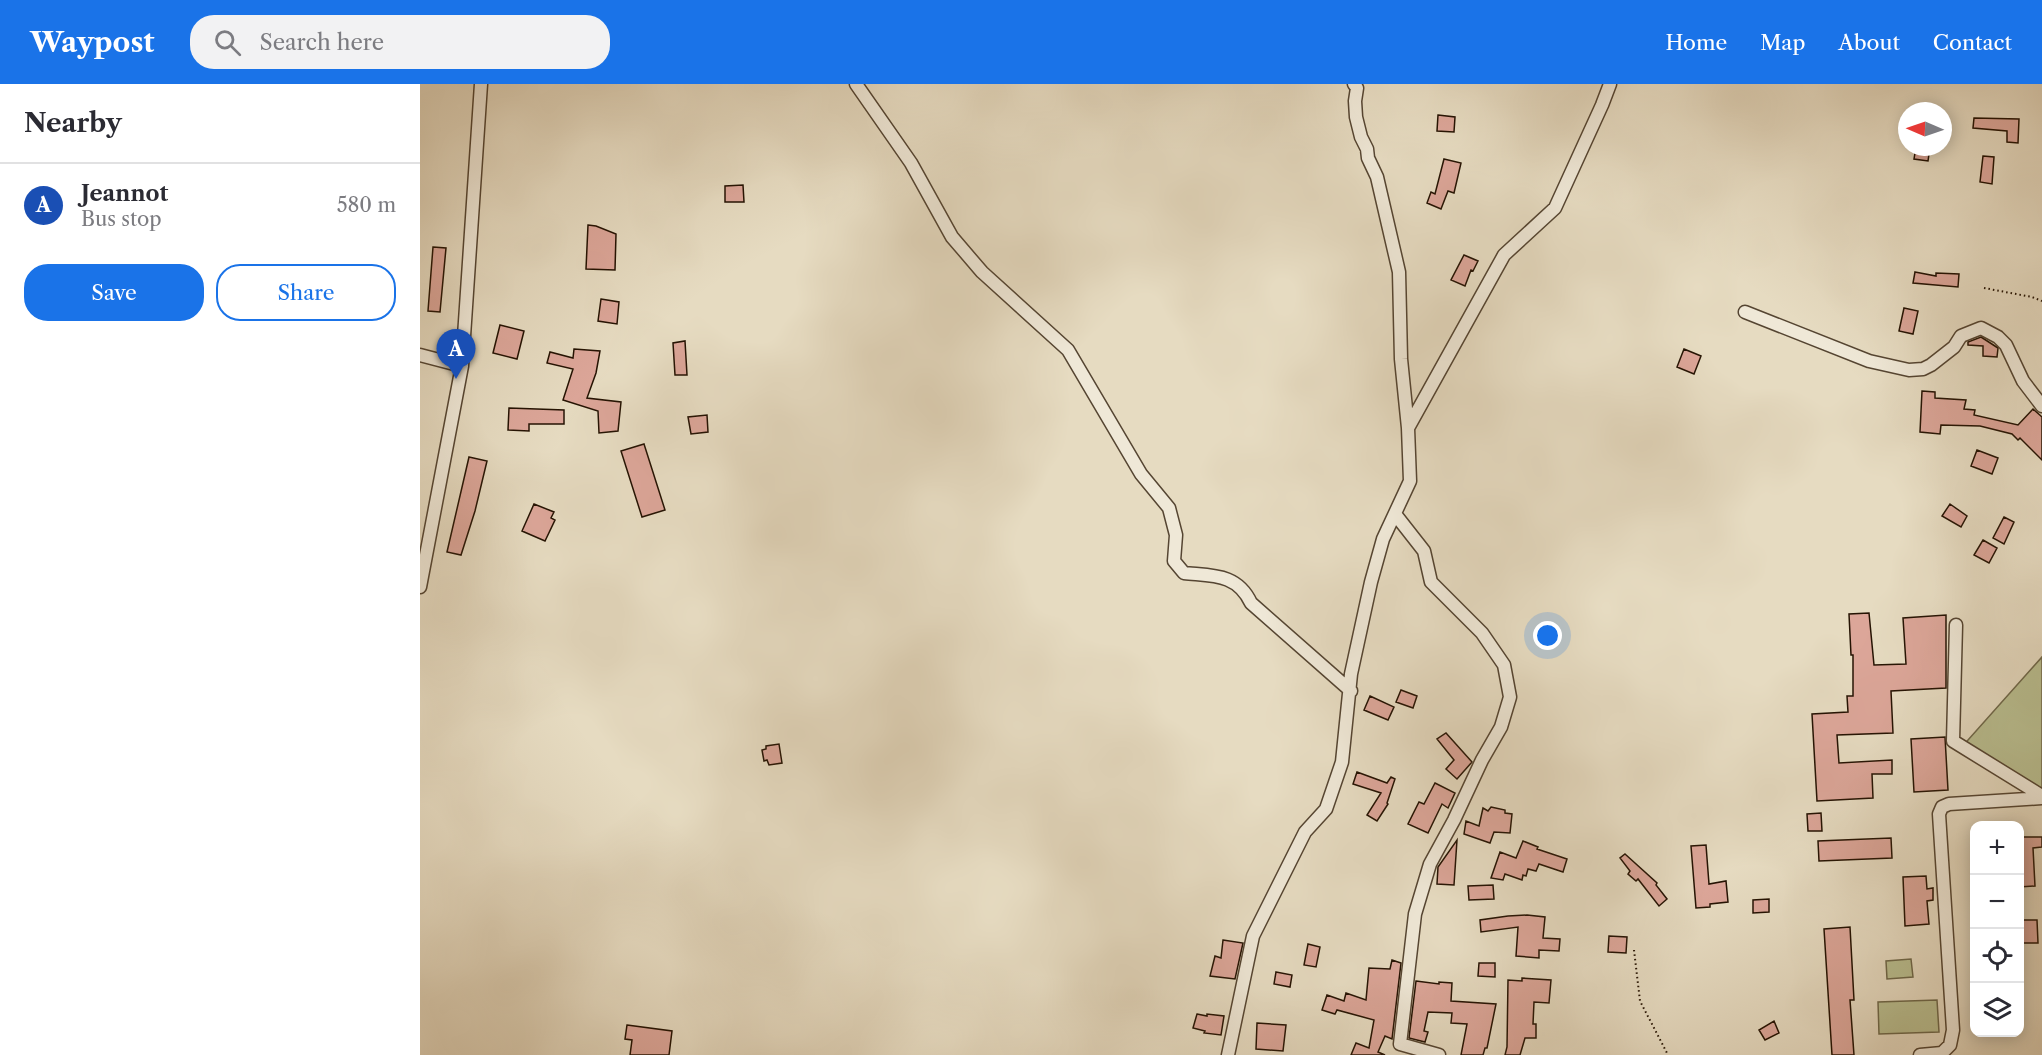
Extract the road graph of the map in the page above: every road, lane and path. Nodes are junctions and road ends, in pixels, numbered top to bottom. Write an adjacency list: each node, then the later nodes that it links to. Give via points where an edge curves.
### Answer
1 (481, 84): 9 (street)
2 (856, 84): 15 (street, via 910,163 952,237 982,272 1068,350 1141,474 1169,508 1176,535 1174,561 1184,573 1227,577)
3 (1354, 84): 11 (street, via 1356,117 1377,177 1399,272 1401,359)
4 (1610, 84): 11 (street, via 1555,208 1504,255)
5 (1984, 288): 6 (path)
6 (2042, 301)
7 (1744, 312): 10 (street, via 1869,361 1909,369 1931,365 1954,347 1961,336 1981,328 2006,345 2023,381)
8 (420, 355): 9 (street)
9 (462, 366): 13 (street)
10 (2042, 406)
11 (1408, 428): 12 (street, via 1410,481)
12 (1395, 514): 15 (street, via 1371,582); 19 (street, via 1424,551 1431,582 1482,633 1504,665 1510,697 1501,727 1430,864 1416,914 1400,1044)
13 (420, 587)
14 (1956, 625): 16 (street, via 1953,741)
15 (1351, 691): 18 (street, via 1342,762 1326,810 1305,832 1253,936)
16 (2042, 797): 21 (street, via 1942,807 1939,814 1953,1030 1950,1045 1942,1053)
17 (1634, 950): 20 (path, via 1640,1001)
18 (1228, 1055)
19 (1439, 1055)
20 (1668, 1055)
21 (1920, 1055)

